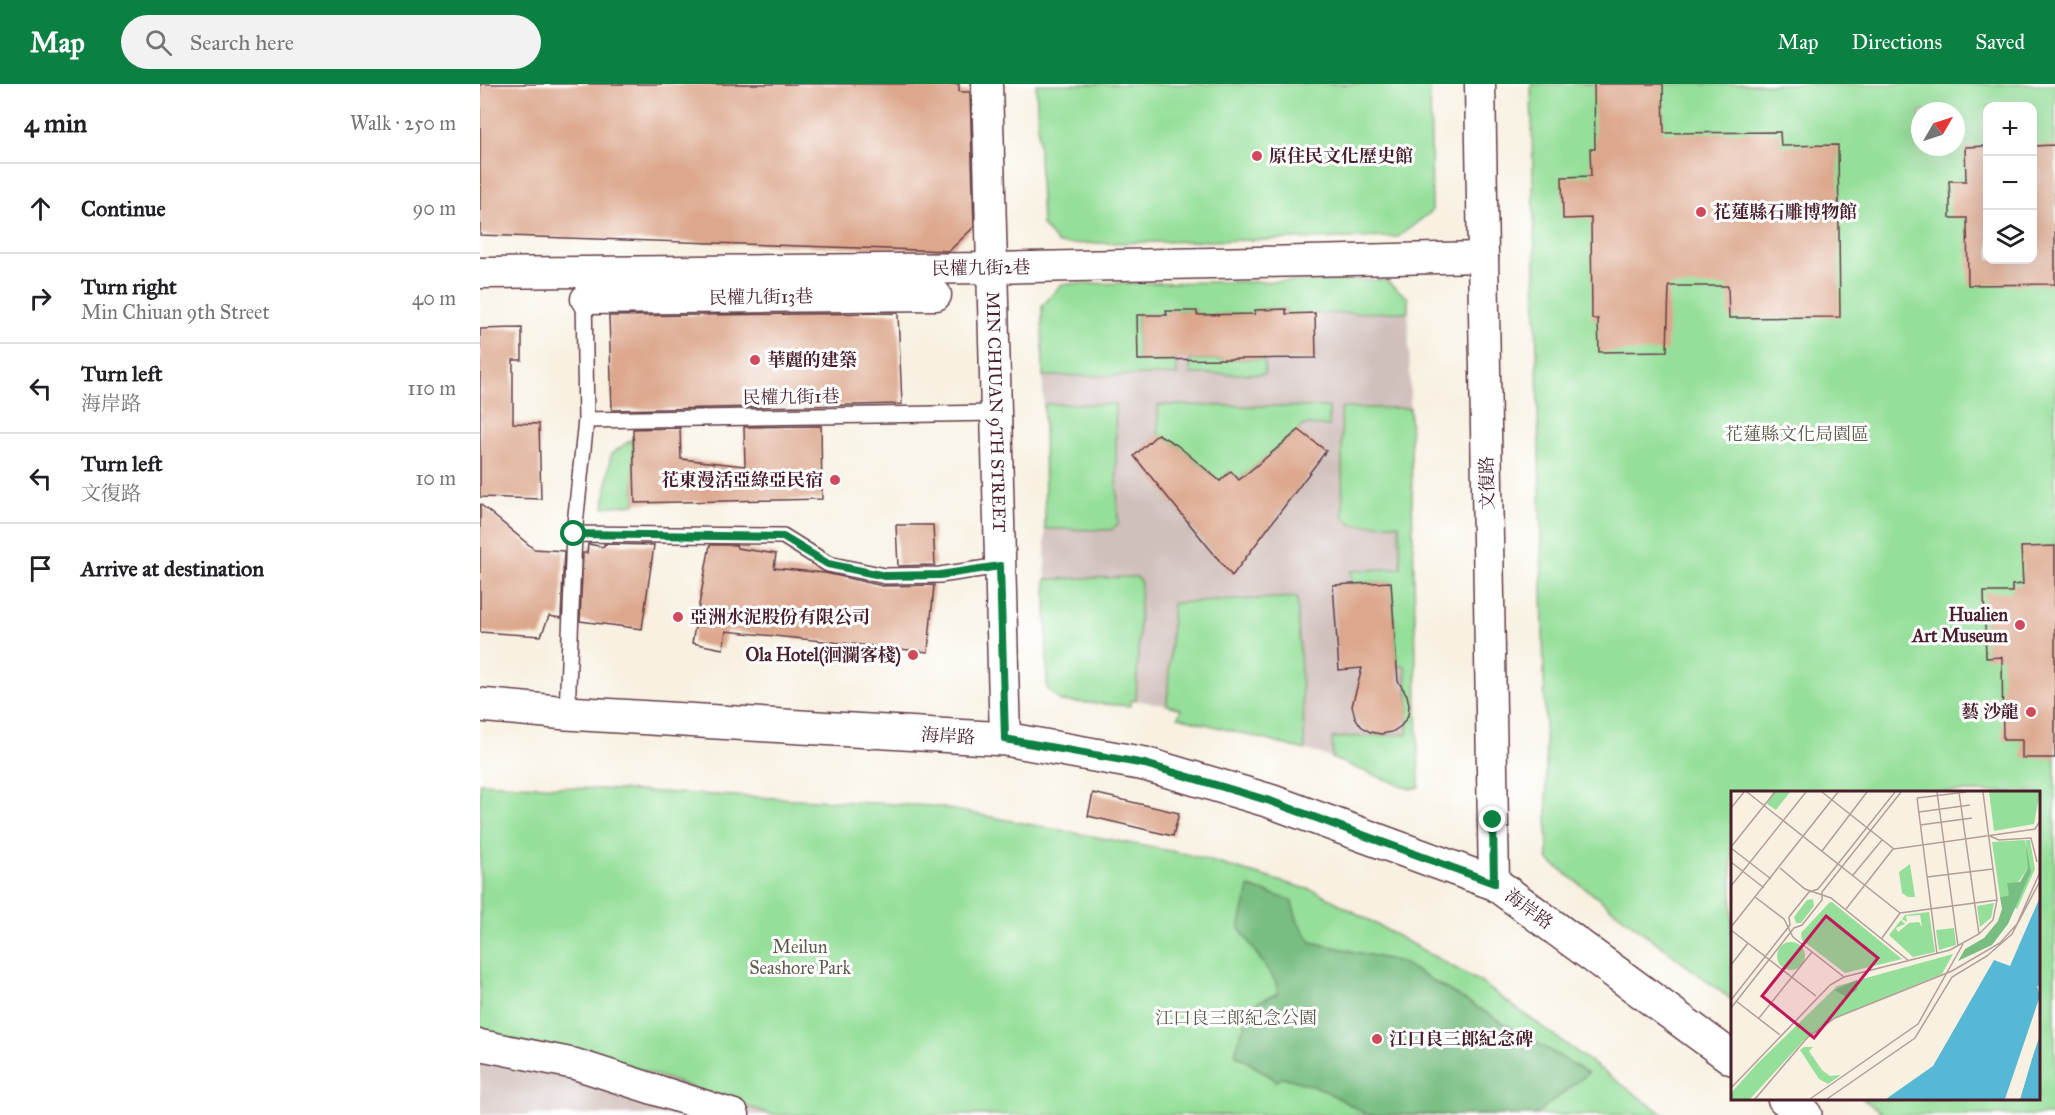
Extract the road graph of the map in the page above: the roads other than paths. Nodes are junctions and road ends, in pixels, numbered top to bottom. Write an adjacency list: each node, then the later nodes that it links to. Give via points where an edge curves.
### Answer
1 (987, 84): 4 (street, MIN CHIUAN 9TH STREET)
2 (1480, 84): 3 (street, 文復路)
3 (1483, 257): 4 (street, 民權九街2巷); 15 (street, 文復路)
4 (992, 268): 6 (street, 民權九街2巷); 8 (street, MIN CHIUAN 9TH STREET)
5 (480, 273): 6 (street, 民權九街2巷)
6 (581, 287): 7 (street, 民權九街13巷); 9 (lane)
7 (936, 295)
8 (996, 413): 9 (lane, 民權九街1巷); 11 (street, MIN CHIUAN 9TH STREET)
9 (586, 420): 10 (lane)
10 (574, 534): 11 (lane, via 783,537 828,564 885,576 940,575); 13 (lane)
11 (1000, 566): 14 (street, MIN CHIUAN 9TH STREET)
12 (480, 705): 13 (main road, 海岸路)
13 (567, 713): 14 (main road, 海岸路)
14 (1005, 739): 15 (main road, 海岸路, via 1145,764 1371,836)
15 (1494, 883): 17 (main road, 海岸路)
16 (480, 1046): 19 (street, via 575,1064)
17 (1731, 1057)
18 (1787, 1100): 20 (main road)
19 (734, 1115)
20 (1806, 1115)

